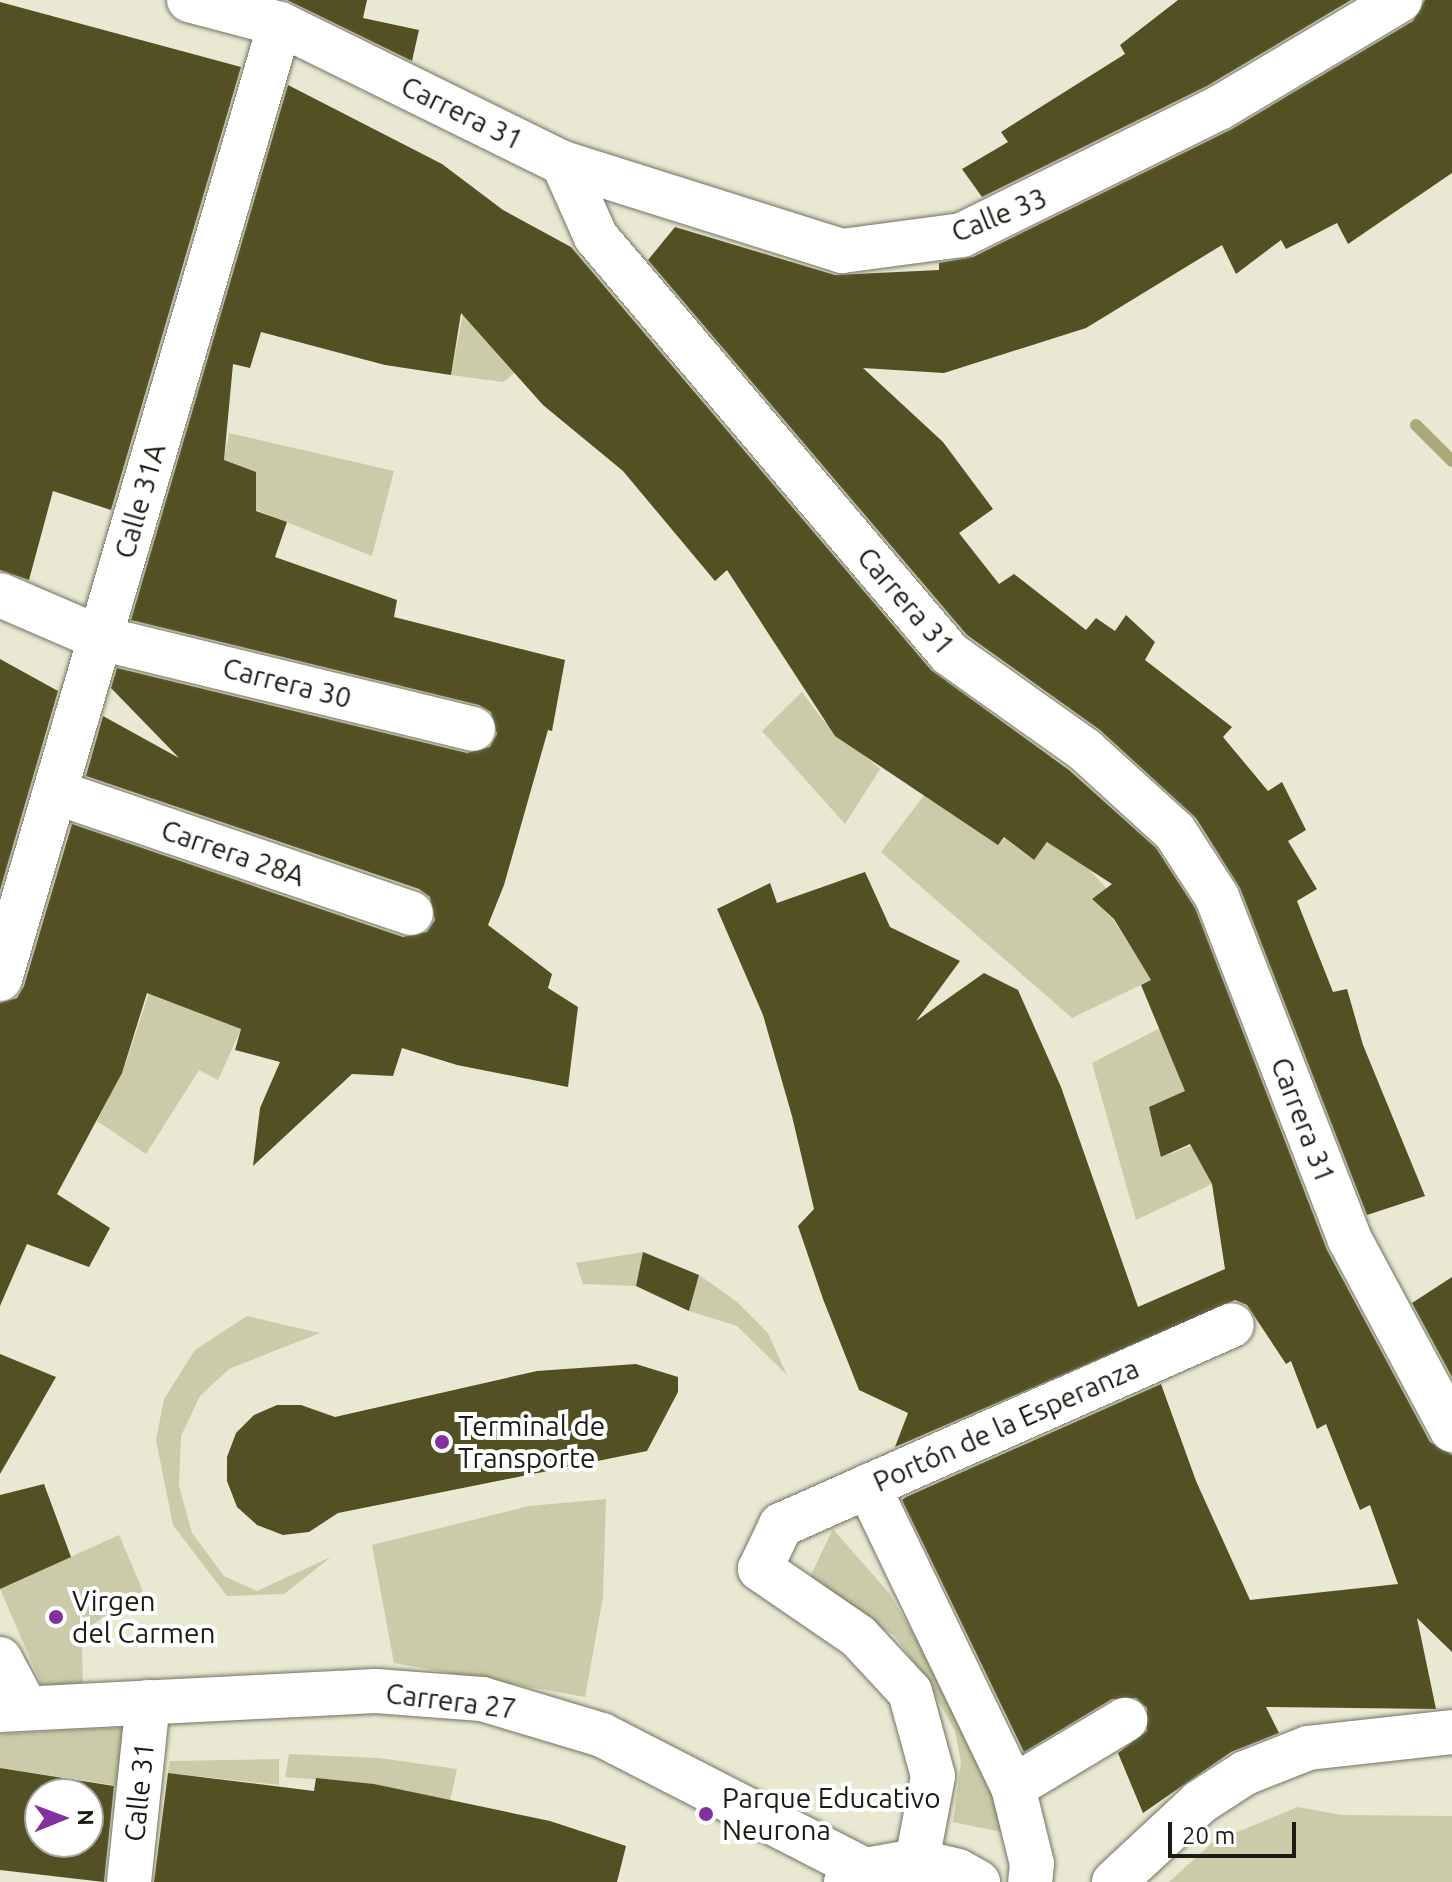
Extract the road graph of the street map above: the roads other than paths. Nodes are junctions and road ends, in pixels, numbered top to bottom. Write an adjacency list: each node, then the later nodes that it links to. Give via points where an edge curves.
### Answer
1 (189, 0): 3 (street, Carrera 31)
2 (1400, 0): 4 (street, Calle 33, via 1219,108 962,235 842,251)
3 (280, 24): 4 (street, Carrera 31); 6 (street, Calle 31A)
4 (563, 163): 12 (street, Carrera 31, via 596,237 950,654 1085,750 1175,832 1217,897 1349,1238)
5 (0, 595): 6 (street, Carrera 30)
6 (100, 638): 7 (street, Carrera 30); 8 (street, Calle 31A)
7 (473, 729)
8 (55, 792): 9 (street, Carrera 28A); 10 (street, Calle 31A)
9 (411, 913)
10 (0, 979)
11 (1232, 1325): 13 (street, Portón de la Esperanza)
12 (1452, 1430)
13 (868, 1486): 19 (street); 20 (street, Portón de la Esperanza, via 781,1525 760,1569 858,1636 910,1692 933,1776)
14 (0, 1659): 16 (street)
15 (148, 1702): 16 (street, Carrera 27); 21 (street, Carrera 27, via 376,1691 482,1699 602,1735); 22 (street, Calle 31)
16 (13, 1709)
17 (1125, 1720): 19 (street)
18 (1452, 1732): 25 (street, via 1308,1748 1245,1773 1200,1802)
19 (1013, 1787): 24 (street, via 1032,1864)
20 (917, 1861): 21 (street); 23 (street)
21 (856, 1876)
22 (129, 1882)
23 (978, 1882)
24 (1030, 1882)
25 (1114, 1882)

